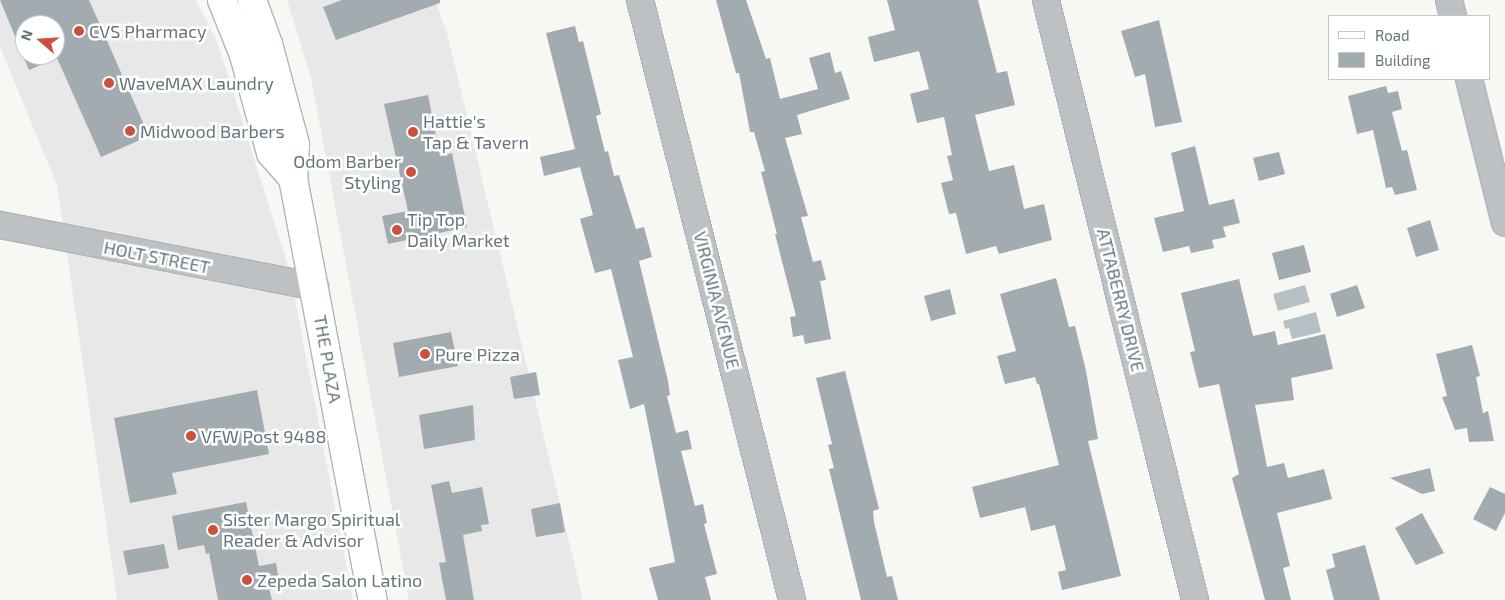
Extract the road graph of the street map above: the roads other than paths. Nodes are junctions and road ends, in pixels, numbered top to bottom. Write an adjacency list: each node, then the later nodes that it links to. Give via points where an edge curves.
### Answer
1 (222, 0): 8 (main road, THE PLAZA, via 244,55 271,153)
2 (252, 0): 8 (main road, THE PLAZA, via 268,44 295,144)
3 (640, 0): 13 (street, VIRGINIA AVENUE)
4 (1046, 0): 14 (street, ATTABERRY DRIVE)
5 (1449, 0): 6 (street)
6 (1453, 15)
7 (1469, 80): 9 (street)
8 (293, 178): 11 (main road, THE PLAZA)
9 (1505, 223)
10 (0, 225): 11 (street, HOLT STREET)
11 (315, 287): 12 (main road, THE PLAZA)
12 (373, 600)
13 (792, 600)
14 (1196, 600)

